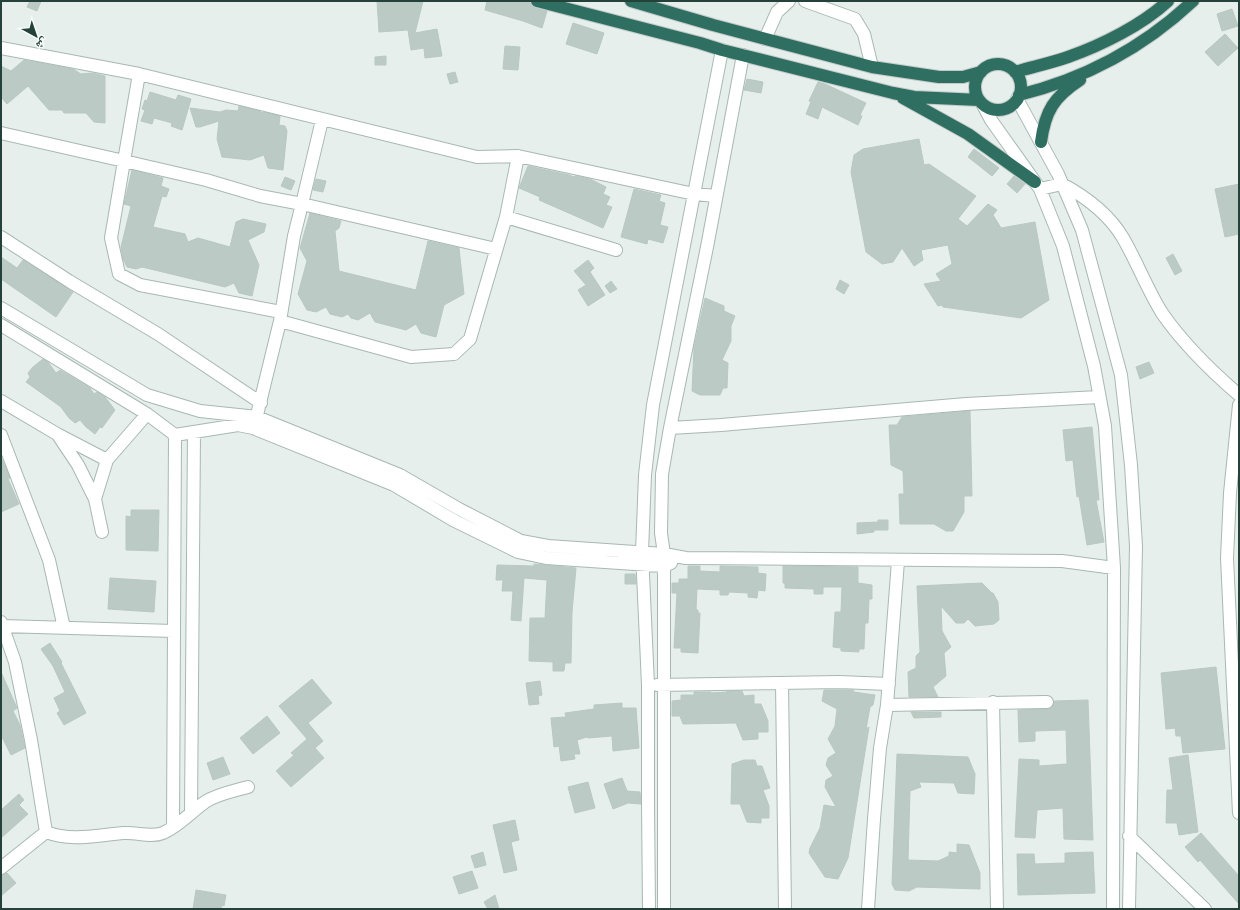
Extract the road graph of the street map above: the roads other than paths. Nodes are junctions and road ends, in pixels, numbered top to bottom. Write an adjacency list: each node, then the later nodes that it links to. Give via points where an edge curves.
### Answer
1 (537, 1): 9 (highway)
2 (631, 1): 7 (highway)
3 (789, 1): 7 (street, via 777,12)
4 (805, 1): 11 (street, via 855,18 864,34)
5 (1168, 1): 14 (highway, via 1140,22 1098,45 1067,58)
6 (1193, 1): 12 (highway, via 1145,40)
7 (765, 39): 11 (highway)
8 (1, 48): 15 (street)
9 (722, 50): 10 (highway); 26 (street)
10 (743, 55): 16 (highway); 27 (street)
11 (872, 67): 13 (highway, via 939,78 963,77)
12 (1098, 68): 17 (highway, via 1049,88); 21 (highway, via 1067,89 1054,102 1044,124)
13 (981, 72): 14 (highway, via 988,66 998,65 1007,66); 18 (highway, via 975,85)
14 (1015, 72): 17 (highway, via 1020,81)
15 (140, 74): 19 (street); 23 (street)
16 (893, 93): 18 (highway); 25 (highway, via 968,134)
17 (1018, 97): 18 (highway, via 1011,106 1002,110 992,109); 21 (street)
18 (981, 102): 25 (street)
19 (322, 120): 22 (street, via 477,157); 28 (street)
20 (1, 133): 23 (street)
21 (1041, 142): 24 (street)
22 (518, 156): 26 (street); 29 (street)
23 (124, 161): 28 (street, via 206,180 260,196); 34 (street, via 111,238 120,274 140,285)
24 (1062, 184): 25 (street); 36 (street, via 1096,206 1114,226 1172,327 1202,362); 71 (street, via 1090,256 1122,375 1126,411 1136,546)
25 (1038, 186): 37 (street, via 1063,246 1094,366)
26 (694, 194): 27 (street); 51 (street, via 653,405 645,475)
27 (716, 196): 43 (street)
28 (302, 204): 31 (street); 34 (street)
29 (506, 217): 31 (street); 32 (street)
30 (1, 237): 39 (street, via 68,281 158,334)
31 (496, 250): 34 (street, via 470,339 454,354 411,356)
32 (616, 250)
33 (1, 308): 42 (street, via 147,395 200,411)
34 (280, 316): 39 (street)
35 (1, 325): 41 (street)
36 (1239, 395)
37 (1099, 397): 43 (street, via 966,404); 55 (street, via 1106,426)
38 (1, 401): 45 (street)
39 (261, 403): 42 (street)
40 (1239, 405): 68 (street, via 1230,493 1227,558)
41 (147, 414): 47 (street); 48 (street)
42 (255, 422): 44 (street); 51 (street, via 400,475 459,509 521,540 548,546); 54 (street, via 394,485 453,520 518,552 546,558)
43 (670, 428): 52 (street, via 662,474 661,533)
44 (194, 432): 47 (street); 67 (street)
45 (57, 434): 48 (street); 49 (street)
46 (1, 435): 57 (street, via 49,560)
47 (175, 435): 58 (street)
48 (107, 460): 49 (street)
49 (96, 499): 50 (street)
50 (102, 532)
51 (642, 552): 52 (street); 54 (street)
52 (664, 560): 53 (street); 54 (street); 62 (street)
53 (898, 560): 55 (street, via 1062,562); 60 (street)
54 (643, 565): 61 (street)
55 (1114, 568): 78 (street)
56 (2, 624): 57 (street); 70 (street, via 16,662)
57 (64, 628): 58 (street)
58 (174, 631): 69 (street)
59 (782, 683): 60 (street); 62 (street); 75 (street)
60 (888, 684): 65 (street)
61 (648, 685): 62 (street); 73 (street)
62 (664, 685): 74 (street)
63 (993, 702): 64 (street); 65 (street); 77 (street)
64 (1047, 702)
65 (887, 704): 76 (street, via 876,787)
66 (248, 787): 67 (street, via 218,795)
67 (191, 813): 69 (street)
68 (1239, 813)
69 (173, 827): 70 (street, via 157,835 123,833 70,838 57,837)
70 (46, 832): 72 (street)
71 (1130, 836): 79 (street); 80 (street)
72 (1, 868)
73 (649, 909)
74 (664, 909)
75 (785, 909)
76 (868, 909)
77 (997, 909)
78 (1113, 909)
79 (1129, 909)
80 (1205, 909)

